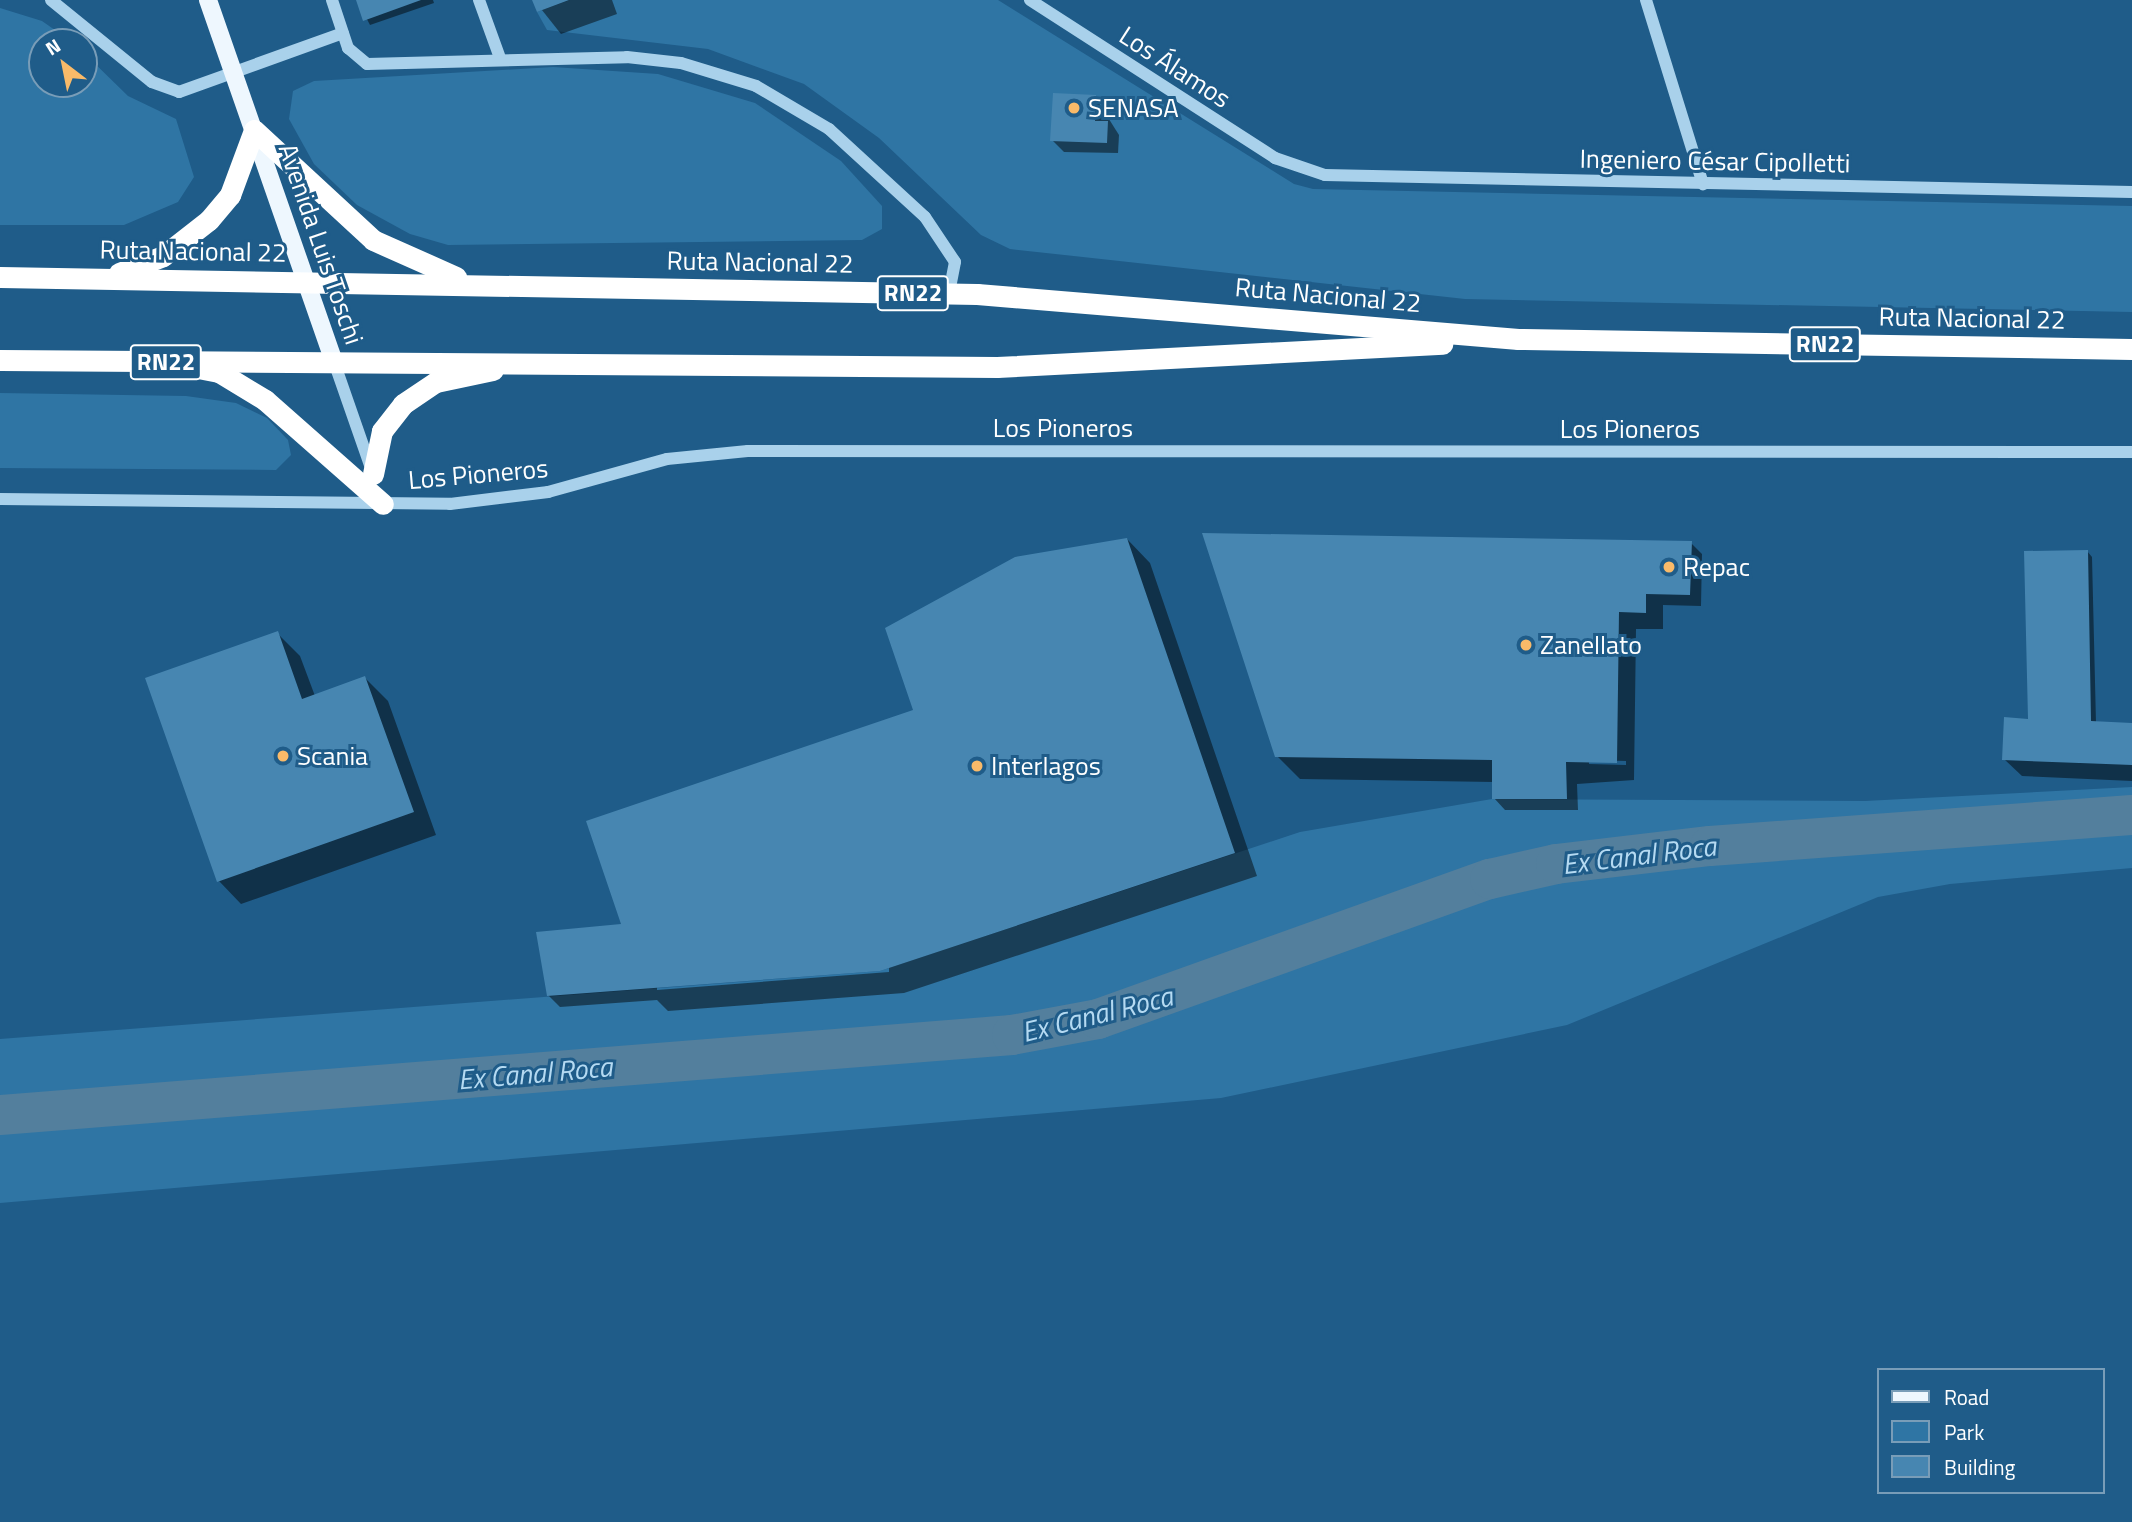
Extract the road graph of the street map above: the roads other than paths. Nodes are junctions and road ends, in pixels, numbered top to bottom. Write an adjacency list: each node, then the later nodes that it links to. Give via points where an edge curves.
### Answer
1 (51, 0): 9 (street, via 169,90 189,92)
2 (208, 0): 9 (main road, Avenida Luis Toschi)
3 (332, 0): 7 (street)
4 (479, 0): 8 (street)
5 (1030, 0): 11 (street, Los Álamos)
6 (1646, 0): 12 (street)
7 (343, 33): 8 (street, via 353,55 367,64); 9 (street)
8 (500, 58): 18 (street, via 653,59 731,76 781,99 853,147 930,223 955,262)
9 (234, 75): 10 (main road, Avenida Luis Toschi)
10 (254, 130): 15 (highway, via 230,195 209,220 163,256); 16 (main road, Avenida Luis Toschi); 17 (highway, via 373,240)
11 (1298, 169): 12 (street, Ingeniero César Cipolletti, via 1340,176)
12 (1703, 184): 13 (street, Ingeniero César Cipolletti)
13 (2132, 192)
14 (0, 277): 15 (highway, Ruta Nacional 22 / RN22)
15 (104, 278): 16 (highway, Ruta Nacional 22 / RN22)
16 (306, 280): 17 (highway, Ruta Nacional 22 / RN22); 21 (main road, Avenida Luis Toschi)
17 (478, 284): 18 (highway, Ruta Nacional 22 / RN22)
18 (949, 293): 19 (highway, Ruta Nacional 22 / RN22)
19 (1518, 339): 20 (highway, Ruta Nacional 22 / RN22); 23 (highway, Ruta Nacional 22 / RN22, via 1039,366)
20 (2132, 349)
21 (333, 359): 23 (highway, Ruta Nacional 22 / RN22); 24 (highway, Ruta Nacional 22 / RN22); 26 (street, Avenida Luis Toschi)
22 (0, 360): 24 (highway, Ruta Nacional 22 / RN22)
23 (552, 360): 26 (highway, via 455,376 418,393 382,431)
24 (172, 362): 28 (highway, via 219,372 245,386)
25 (2132, 452): 28 (street, Los Pioneros, via 748,451 667,459 497,500)
26 (373, 474): 28 (street, Avenida Luis Toschi)
27 (0, 499): 28 (street, Los Pioneros)
28 (383, 504)

